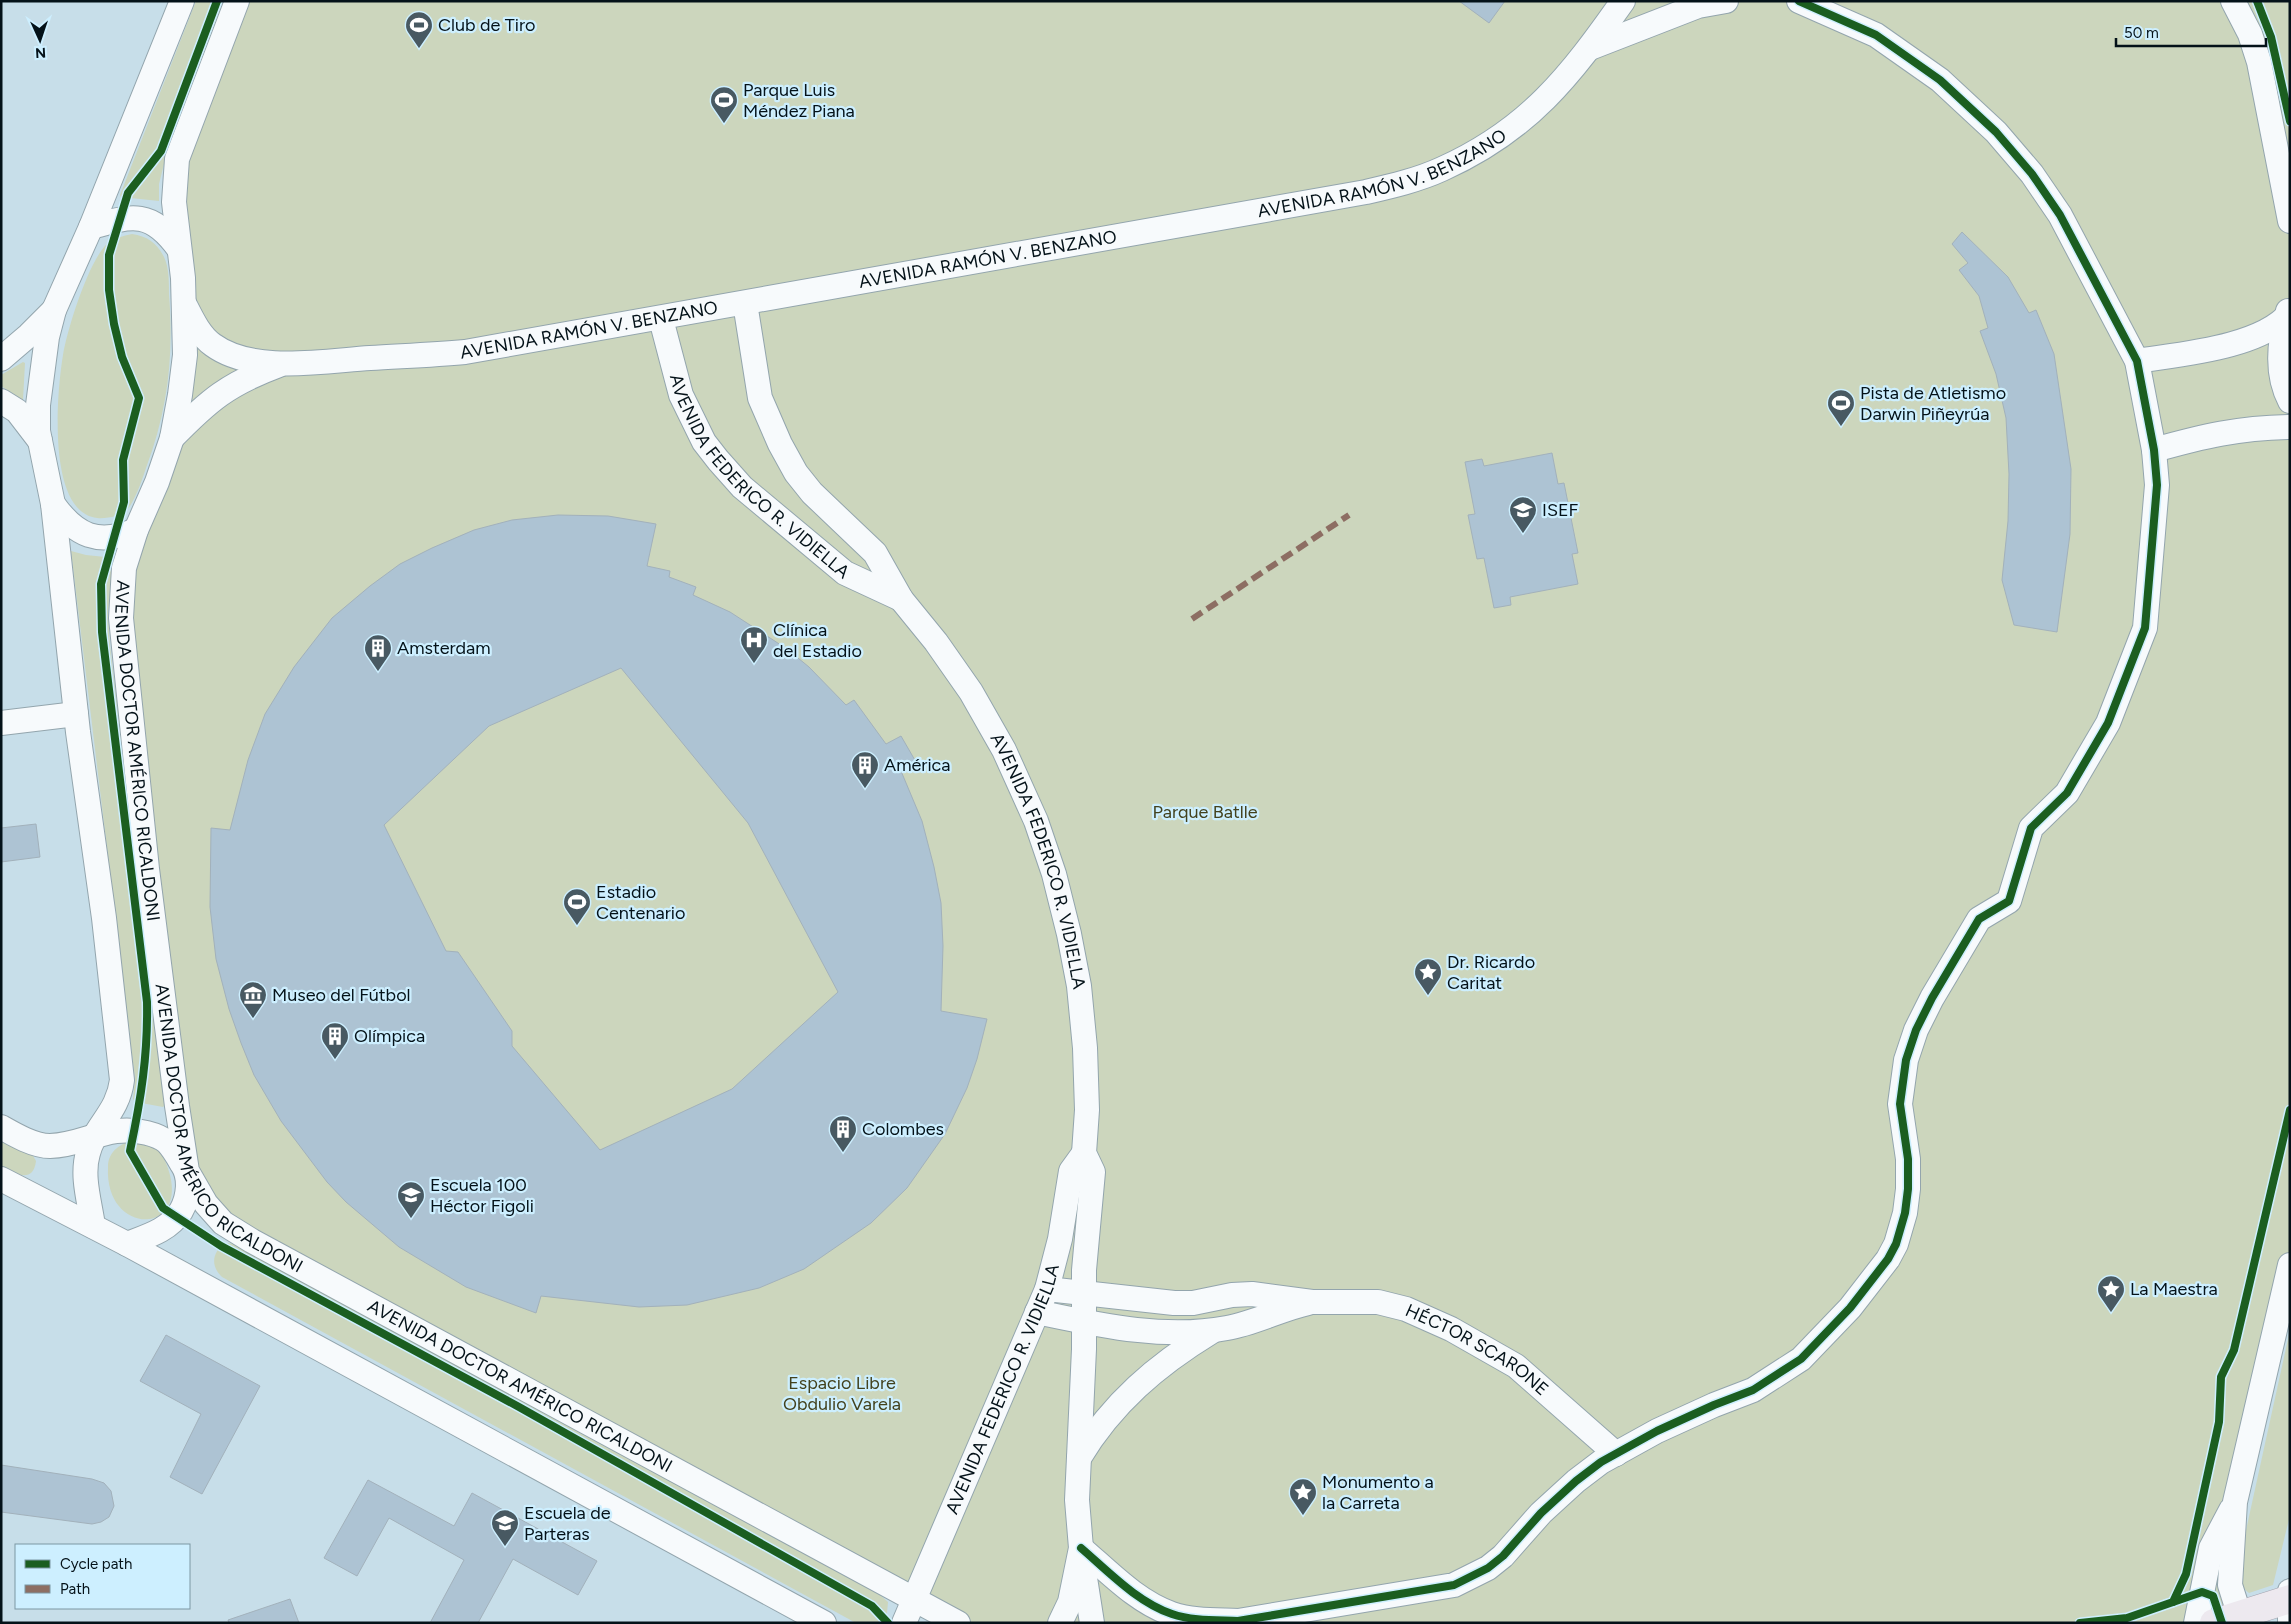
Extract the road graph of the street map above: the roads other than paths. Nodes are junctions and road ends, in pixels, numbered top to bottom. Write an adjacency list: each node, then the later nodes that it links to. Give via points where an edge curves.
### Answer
1 (182, 1): 10 (street)
2 (237, 1): 11 (street, AVENIDA DOCTOR AMÉRICO RICALDONI, via 177,159 174,202)
3 (1623, 1): 7 (street, AVENIDA RAMÓN V. BENZANO)
4 (1726, 1): 7 (street, via 1698,6)
5 (1799, 1): 18 (street, via 1876,35 1940,80 1996,132 2032,174 2060,215)
6 (2233, 1): 8 (street, via 2250,34 2259,62)
7 (1590, 48): 13 (street, AVENIDA RAMÓN V. BENZANO, via 1554,91 1523,121 1472,154 1441,170 1408,181 1321,201)
8 (2286, 181): 9 (street)
9 (2290, 221)
10 (91, 227): 11 (street, via 123,218 144,219 166,232); 14 (street)
11 (179, 249): 12 (street, AVENIDA DOCTOR AMÉRICO RICALDONI)
12 (184, 303): 19 (street, AVENIDA RAMÓN V. BENZANO, via 203,335 214,345 237,358); 23 (street, AVENIDA DOCTOR AMÉRICO RICALDONI, via 185,355)
13 (745, 303): 16 (street, AVENIDA RAMÓN V. BENZANO); 28 (street, AVENIDA FEDERICO R. VIDIELLA, via 760,398 780,444 812,493 875,553)
14 (54, 310): 17 (street); 24 (street, via 38,405)
15 (2289, 313): 18 (street, via 2264,333 2211,349); 21 (street, via 2279,359 2282,381)
16 (662, 319): 19 (street, AVENIDA RAMÓN V. BENZANO, via 465,352); 28 (street, AVENIDA FEDERICO R. VIDIELLA, via 681,395 704,442 718,460 742,486 845,573)
17 (1, 359)
18 (2137, 361): 25 (street)
19 (283, 364): 23 (street, AVENIDA RAMÓN V. BENZANO, via 251,375 228,388 205,404)
20 (1, 401): 24 (street, via 17,411)
21 (2290, 401)
22 (2290, 427): 25 (street, via 2229,431)
23 (172, 438): 27 (street, AVENIDA DOCTOR AMÉRICO RICALDONI)
24 (40, 441): 26 (street)
25 (2154, 450): 45 (street, via 2157,485 2145,628 2108,723 2067,794 2031,828 2009,901 1980,919 1916,1030 1906,1060 1900,1104 1908,1159 1908,1189 1905,1213 1888,1259 1850,1308 1801,1359 1753,1390 1657,1431)
26 (53, 504): 27 (street, via 74,529 90,536 120,537); 29 (street)
27 (136, 530): 34 (street, AVENIDA DOCTOR AMÉRICO RICALDONI, via 124,568 123,644 147,869)
28 (901, 599): 33 (street, AVENIDA FEDERICO R. VIDIELLA, via 953,665 1004,750 1036,821 1054,874 1079,986 1087,1110)
29 (76, 714): 30 (street); 32 (street, via 122,1080 118,1102)
30 (1, 723)
31 (1, 1127): 32 (street, via 36,1144 49,1146)
32 (96, 1135): 34 (street, via 135,1130 158,1136 168,1143); 36 (street, via 85,1166)
33 (1084, 1153): 39 (street, AVENIDA FEDERICO R. VIDIELLA, via 1071,1171 1060,1239); 40 (street, AVENIDA FEDERICO R. VIDIELLA, via 1093,1172)
34 (187, 1171): 37 (street, via 188,1194 175,1220); 49 (street, AVENIDA DOCTOR AMÉRICO RICALDONI, via 206,1204 223,1223 252,1241)
35 (1, 1179): 36 (street)
36 (93, 1226): 37 (street)
37 (127, 1244): 52 (street)
38 (2290, 1265): 47 (street)
39 (1047, 1289): 40 (street, HÉCTOR SCARONE); 42 (street, AVENIDA FEDERICO R. VIDIELLA)
40 (1084, 1293): 41 (street, HÉCTOR SCARONE, via 1174,1303 1252,1294); 43 (street, AVENIDA FEDERICO R. VIDIELLA)
41 (1312, 1302): 44 (street, HÉCTOR SCARONE); 45 (street, HÉCTOR SCARONE, via 1378,1302 1451,1329 1516,1366)
42 (1037, 1312): 43 (street, HÉCTOR SCARONE); 49 (street, AVENIDA FEDERICO R. VIDIELLA)
43 (1084, 1322): 44 (street, HÉCTOR SCARONE, via 1170,1333); 46 (street, AVENIDA FEDERICO R. VIDIELLA)
44 (1214, 1330): 46 (street, HÉCTOR SCARONE, via 1141,1381 1094,1434)
45 (1616, 1454): 48 (street, via 1576,1481 1493,1564 1454,1585 1238,1621 1206,1620 1173,1615 1138,1597)
46 (1078, 1459): 48 (street, AVENIDA FEDERICO R. VIDIELLA, via 1076,1500)
47 (2235, 1502): 51 (street, via 2230,1585); 57 (street, via 2211,1548)
48 (1081, 1548): 55 (street, AVENIDA FEDERICO R. VIDIELLA, via 1070,1602); 56 (street, AVENIDA FEDERICO R. VIDIELLA)
49 (916, 1600): 53 (street, AVENIDA FEDERICO R. VIDIELLA); 54 (street, AVENIDA DOCTOR AMÉRICO RICALDONI)
50 (2287, 1607): 51 (main road)
51 (2232, 1620)
52 (824, 1623)
53 (904, 1623)
54 (958, 1623)
55 (1060, 1623)
56 (1092, 1623)
57 (2196, 1623)

